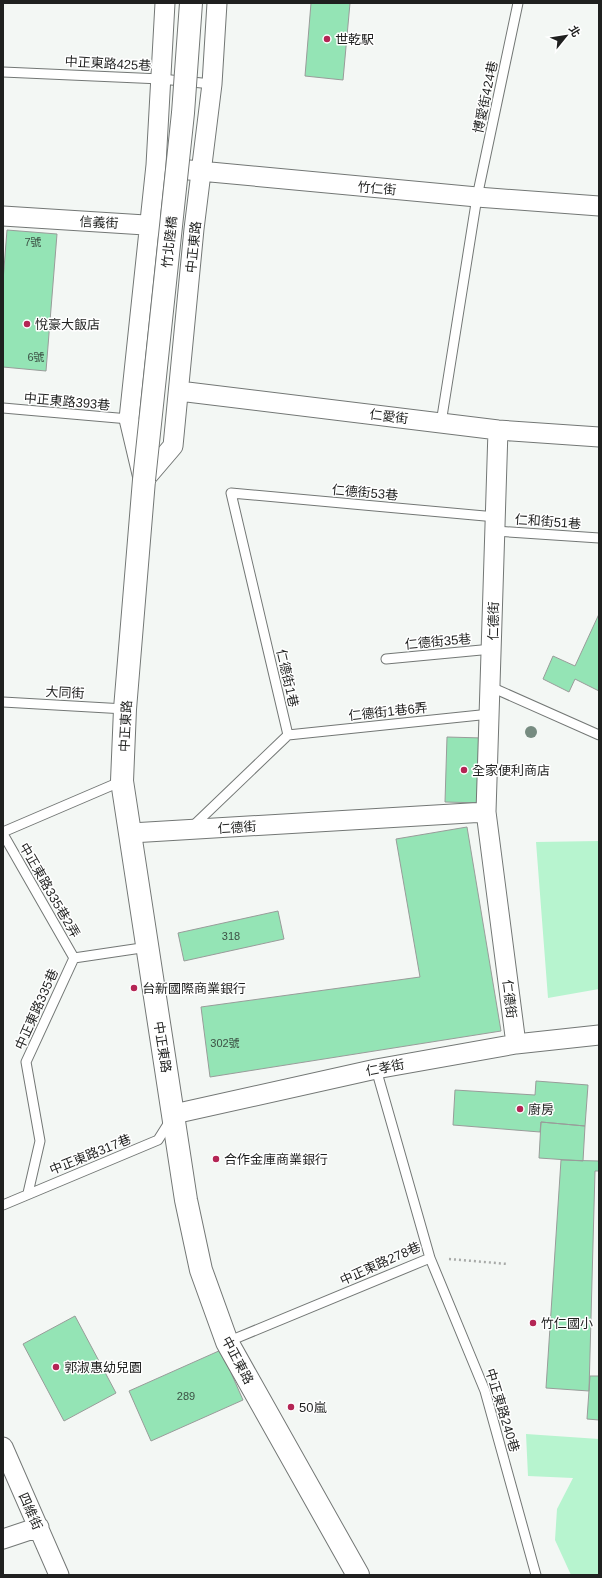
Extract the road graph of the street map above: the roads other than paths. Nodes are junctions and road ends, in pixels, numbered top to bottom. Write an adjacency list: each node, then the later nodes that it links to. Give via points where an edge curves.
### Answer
1 (165, 3): 6 (street, 中正東路)
2 (191, 3): 21 (main road, 竹北陸橋, bridge, via 183,113)
3 (217, 3): 7 (street, 中正東路)
4 (518, 3): 10 (lane, 博愛街424巷)
5 (3, 72): 6 (lane, 中正東路425巷)
6 (161, 79): 7 (lane, 中正東路425巷); 8 (street, 中正東路)
7 (212, 84): 9 (street, 中正東路)
8 (156, 164): 9 (street, 竹仁街); 13 (street, 中正東路)
9 (202, 172): 10 (street, 竹仁街); 14 (street, 中正東路)
10 (477, 197): 11 (street, 竹仁街); 18 (lane, 博愛街424巷)
11 (599, 206)
12 (3, 216): 13 (street, 信義街)
13 (149, 225): 14 (street, 信義街); 17 (street, 中正東路)
14 (194, 229): 15 (street, 中正東路)
15 (179, 391): 18 (street, 仁愛街); 21 (street, 中正東路, via 172,446)
16 (3, 408): 17 (lane, 中正東路393巷)
17 (129, 420): 21 (street, 中正東路)
18 (441, 423): 19 (street, 仁愛街)
19 (498, 430): 20 (street, 仁愛街); 23 (street, 仁德街)
20 (599, 437)
21 (144, 480): 29 (main road, 中正東路)
22 (231, 493): 23 (lane, 仁德街53巷); 31 (lane, 仁德街1巷)
23 (496, 524): 24 (lane, 仁和街51巷); 25 (street, 仁德街)
24 (599, 538)
25 (492, 649): 26 (lane, 仁德街35巷); 27 (street, 仁德街)
26 (386, 659)
27 (491, 687): 30 (street, 仁德街); 32 (lane)
28 (3, 702): 29 (lane, 大同街)
29 (125, 709): 33 (main road, 中正東路)
30 (490, 714): 31 (lane, 仁德街1巷6弄); 34 (street, 仁德街)
31 (288, 735): 35 (lane)
32 (599, 735)
33 (122, 781): 36 (lane, 中正東路335巷2弄); 37 (main road, 中正東路)
34 (486, 812): 35 (street, 仁德街); 41 (street, 仁德街)
35 (189, 830): 37 (street, 仁德街)
36 (3, 833): 39 (lane, 中正東路335巷2弄)
37 (131, 834): 38 (main road, 中正東路)
38 (148, 947): 39 (lane); 43 (main road, 中正東路)
39 (74, 958): 44 (lane, 中正東路335巷, via 26,1062 40,1141)
40 (599, 1035): 41 (street, 仁孝街)
41 (516, 1044): 42 (street, 仁孝街)
42 (376, 1068): 43 (street, 仁孝街); 46 (lane, 中正東路278巷)
43 (174, 1114): 44 (lane, 中正東路317巷, via 158,1140); 47 (main road, 中正東路, via 186,1200 201,1270)
44 (28, 1193): 45 (lane, 中正東路317巷)
45 (3, 1205)
46 (430, 1258): 47 (lane, 中正東路278巷); 53 (lane, 中正東路240巷, via 485,1391)
47 (227, 1342): 52 (main road, 中正東路)
48 (3, 1447): 49 (street, 四維街)
49 (39, 1527): 50 (street); 51 (street, 四維街)
50 (3, 1539)
51 (59, 1575)
52 (358, 1575)
53 (536, 1575)

